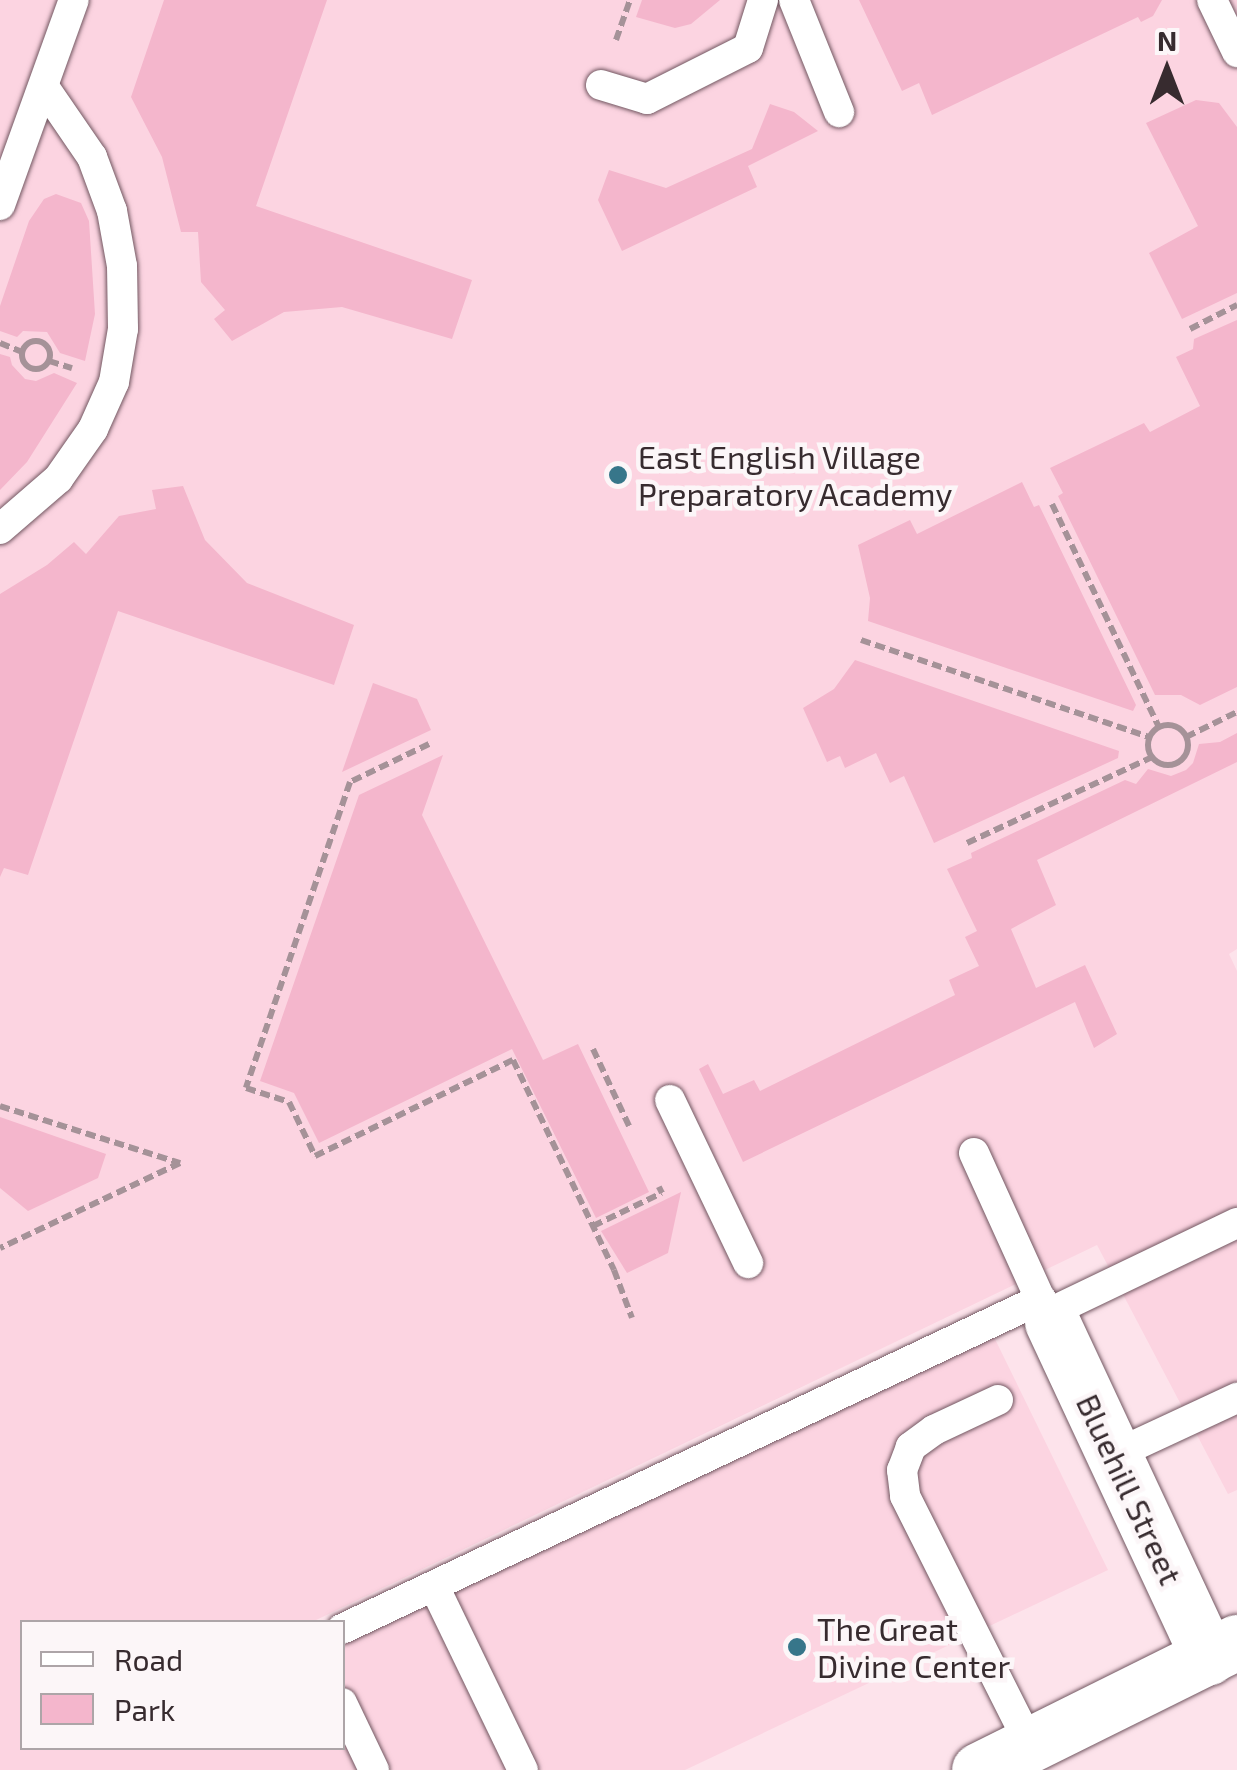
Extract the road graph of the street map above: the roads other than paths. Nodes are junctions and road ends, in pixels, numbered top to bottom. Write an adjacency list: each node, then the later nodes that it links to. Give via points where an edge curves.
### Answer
1 (74, 0): 7 (lane)
2 (763, 0): 6 (lane, via 748,48 648,99)
3 (794, 0): 8 (lane)
4 (1212, 0): 5 (lane)
5 (1237, 52)
6 (601, 85)
7 (44, 87): 9 (lane); 10 (lane, via 92,158 112,212 123,330 114,382 93,429 58,478)
8 (839, 112)
9 (0, 205)
10 (0, 529)
11 (670, 1100): 14 (lane)
12 (974, 1153): 15 (lane)
13 (1237, 1223): 15 (lane)
14 (748, 1262)
15 (1047, 1312): 18 (street, Bluehill Street); 19 (lane)
16 (1237, 1398): 18 (lane)
17 (998, 1400): 23 (lane, via 934,1430 911,1448 902,1470 905,1496)
18 (1114, 1455): 21 (street, Bluehill Street)
19 (434, 1586): 20 (lane); 25 (lane)
20 (345, 1628)
21 (1222, 1650): 23 (street)
22 (345, 1709): 24 (lane)
23 (1030, 1745): 26 (street)
24 (374, 1770)
25 (523, 1770)
26 (979, 1770)

